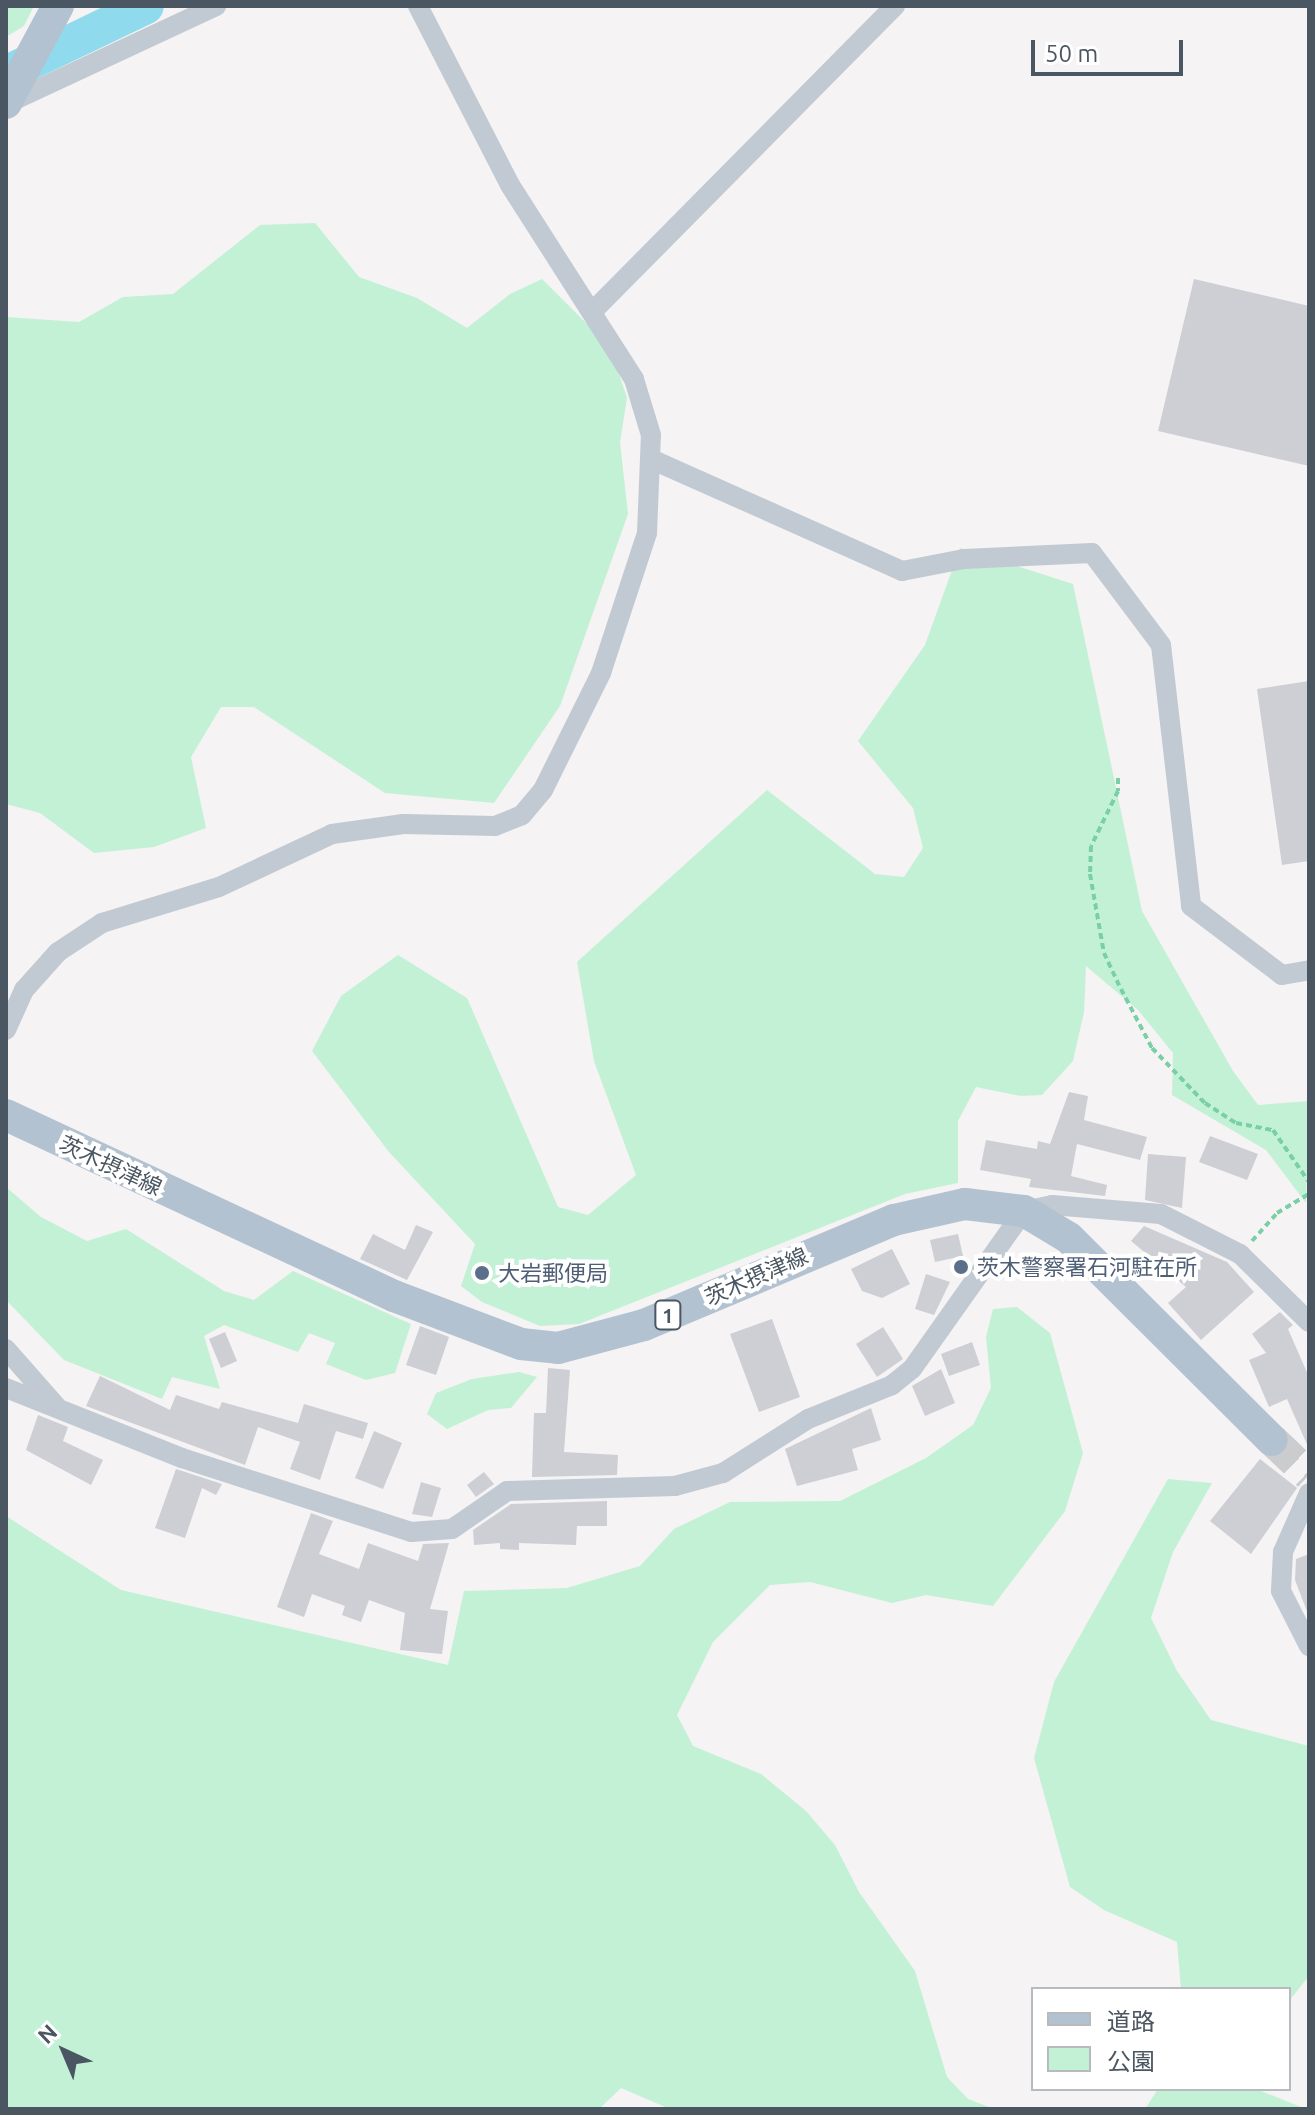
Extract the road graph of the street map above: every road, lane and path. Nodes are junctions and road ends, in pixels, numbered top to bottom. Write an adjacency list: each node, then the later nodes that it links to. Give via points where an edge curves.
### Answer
1 (58, 6): 5 (main road)
2 (216, 6): 5 (street)
3 (418, 6): 6 (street, via 510,185)
4 (895, 6): 6 (street)
5 (6, 103)
6 (592, 312): 7 (street, via 634,379)
7 (653, 460): 9 (street, via 902,571 964,559 1092,553 1161,645 1191,906 1282,975); 10 (street, via 647,533 601,673 543,790 522,815 495,826 403,824 332,834 219,887 102,923 58,952 24,990)
8 (1118, 778): 12 (path, via 1118,791 1091,846 1090,874 1104,953 1121,989 1152,1048 1194,1092 1236,1123 1273,1130)
9 (1309, 970)
10 (6, 1030)
11 (6, 1115): 14 (main road, 茨木摂津線 / 1, via 394,1296 521,1344 558,1348 644,1325 894,1220 965,1204)
12 (1309, 1182)
13 (1309, 1194): 15 (path, via 1277,1213)
14 (1024, 1211): 15 (street, via 1052,1205 1161,1214); 19 (street, via 912,1369 892,1385 808,1419 723,1473 675,1486 507,1491 452,1529 411,1532 182,1458); 20 (main road, 茨木摂津線 / 1, via 1069,1238)
15 (1240, 1254): 16 (street)
16 (1309, 1322)
17 (6, 1349): 19 (street)
18 (6, 1388): 19 (street)
19 (57, 1408)
20 (1272, 1440)
21 (1309, 1493): 22 (street, via 1283,1552 1281,1591)
22 (1309, 1646)

